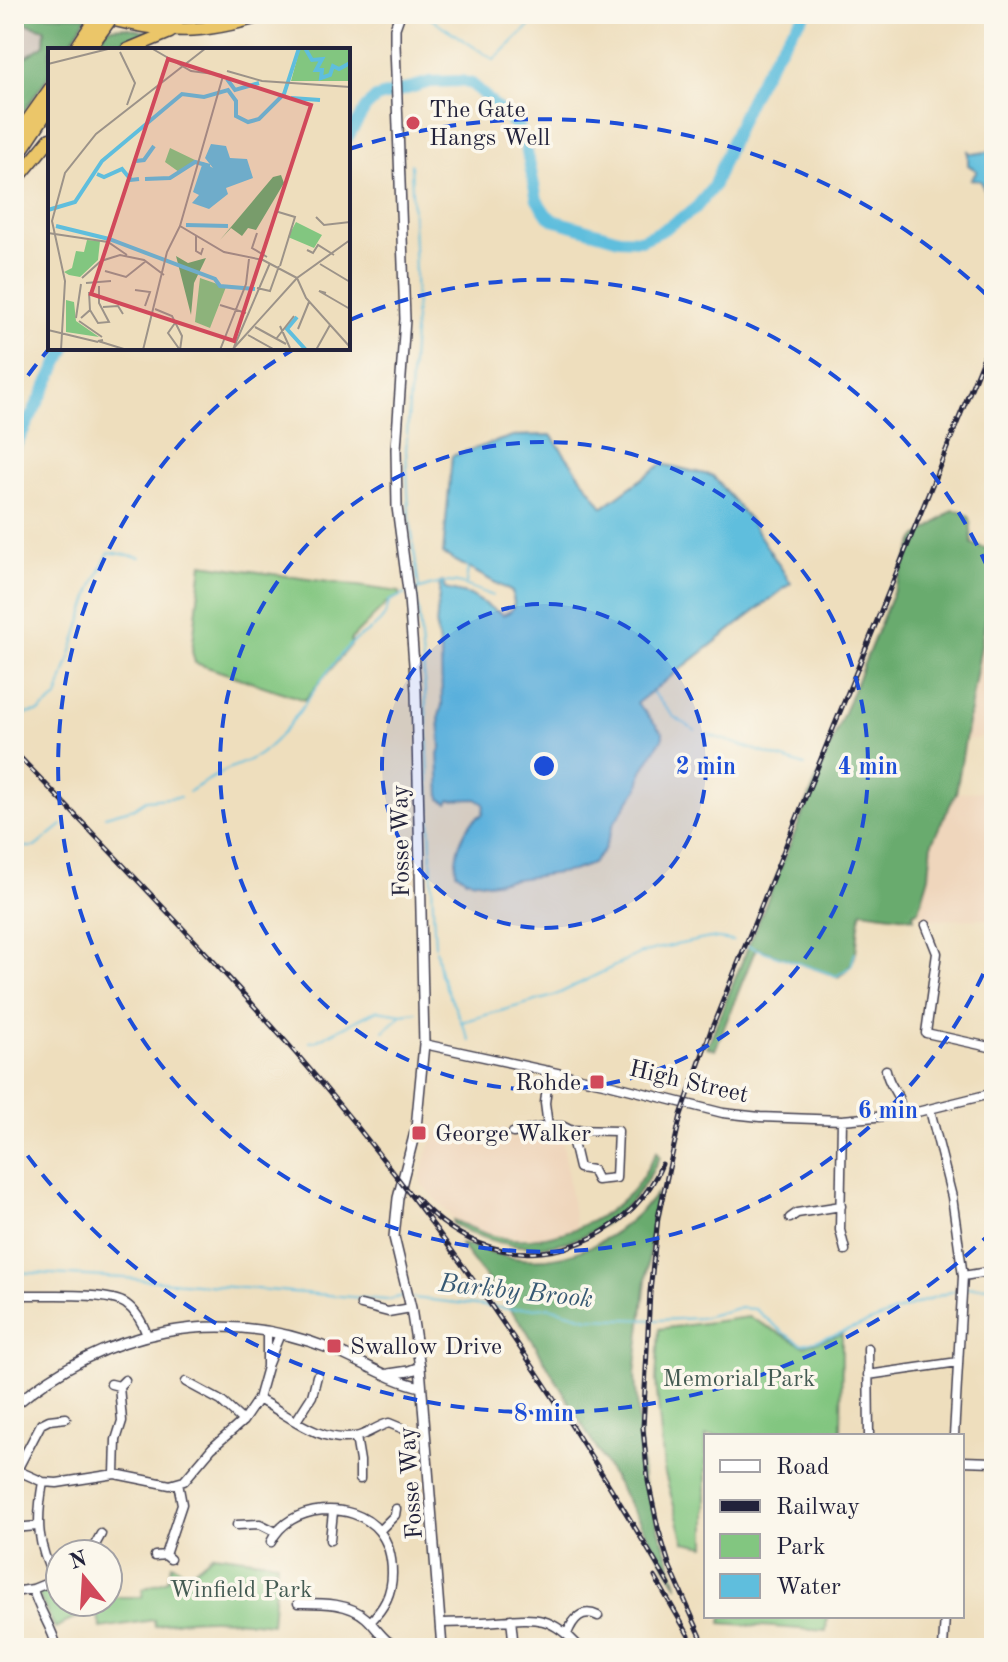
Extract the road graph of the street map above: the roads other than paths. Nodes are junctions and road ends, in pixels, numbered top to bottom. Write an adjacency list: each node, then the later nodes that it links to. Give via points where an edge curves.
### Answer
1 (92, 14): 8 (highway)
2 (99, 14): 9 (highway, bridge)
3 (114, 14): 9 (highway, bridge)
4 (267, 14): 8 (highway, via 219,28)
5 (392, 14): 7 (street, Fosse Way)
6 (400, 14): 7 (street, Fosse Way)
7 (395, 28): 18 (street, Fosse Way, via 405,319 396,476 418,752)
8 (173, 31): 10 (highway)
9 (90, 41)
10 (132, 48)
11 (48, 92): 13 (highway)
12 (48, 110): 15 (highway)
13 (14, 140)
14 (48, 141): 16 (highway)
15 (14, 161)
16 (14, 183)
17 (926, 925): 19 (street, via 937,953 926,1033)
18 (424, 1044): 21 (street, High Street); 35 (street, Fosse Way, via 416,1128 394,1218 395,1248)
19 (994, 1048)
20 (886, 1070): 24 (street, via 900,1097)
21 (549, 1071): 25 (street, High Street, via 723,1113); 26 (street)
22 (994, 1093): 23 (street, High Street)
23 (930, 1110): 24 (street, High Street); 33 (street, via 952,1197)
24 (902, 1115): 25 (street, High Street)
25 (842, 1120): 29 (street)
26 (548, 1126): 27 (street); 28 (street)
27 (570, 1130): 27 (street, via 579,1168 592,1170 597,1180 616,1178 618,1131)
28 (513, 1133)
29 (841, 1206): 30 (street); 31 (street)
30 (790, 1218)
31 (845, 1250)
32 (994, 1271): 33 (street)
33 (963, 1276): 41 (street)
34 (14, 1295): 39 (street, via 110,1297 128,1305)
35 (409, 1301): 36 (street, via 388,1312); 43 (street, Fosse Way)
36 (361, 1305)
37 (267, 1331): 38 (street); 39 (street, via 203,1328); 42 (street)
38 (280, 1334): 42 (street); 44 (street, via 332,1349)
39 (147, 1335): 51 (street, via 71,1364)
40 (868, 1348): 45 (street)
41 (958, 1362): 45 (street); 61 (street)
42 (267, 1367): 50 (street)
43 (420, 1367): 44 (street); 49 (street, Fosse Way)
44 (386, 1374): 49 (street)
45 (868, 1375): 60 (street)
46 (186, 1382): 55 (street, via 221,1401)
47 (118, 1383): 67 (street, via 122,1421)
48 (318, 1383): 56 (street)
49 (421, 1387): 91 (street, Fosse Way)
50 (258, 1399): 55 (street); 56 (street)
51 (14, 1406)
52 (389, 1411): 57 (street)
53 (33, 1417): 58 (street)
54 (66, 1418): 58 (street)
55 (243, 1421): 69 (street)
56 (296, 1421): 62 (street, via 327,1436)
57 (389, 1423): 59 (street); 62 (street)
58 (41, 1424): 65 (street)
59 (406, 1430)
60 (869, 1434)
61 (954, 1434)
62 (356, 1437): 66 (street)
63 (964, 1461): 64 (street)
64 (994, 1462)
65 (16, 1469): 68 (street)
66 (357, 1473)
67 (115, 1474): 68 (street); 69 (street)
68 (43, 1482): 72 (street)
69 (178, 1483): 82 (street, via 182,1504)
70 (396, 1509): 75 (street)
71 (333, 1512): 75 (street, via 362,1518); 77 (street, via 297,1515); 79 (street)
72 (37, 1526): 74 (street); 81 (street)
73 (235, 1526): 77 (street, via 260,1524)
74 (14, 1528)
75 (379, 1531): 90 (street, via 391,1554 392,1578 383,1609)
76 (102, 1532): 78 (street)
77 (276, 1532): 80 (street)
78 (99, 1538)
79 (330, 1540)
80 (271, 1542)
81 (44, 1553)
82 (163, 1557)
83 (44, 1584): 84 (street)
84 (33, 1589): 85 (street); 94 (street)
85 (14, 1592)
86 (298, 1603): 90 (street, via 316,1598)
87 (598, 1616): 92 (street, via 588,1607)
88 (945, 1618): 99 (street)
89 (511, 1619): 91 (street); 92 (street, via 546,1620); 97 (street)
90 (370, 1622): 93 (street)
91 (440, 1623): 96 (street, Fosse Way)
92 (567, 1634): 98 (street)
93 (381, 1644): 95 (street)
94 (57, 1648)
95 (399, 1648)
96 (442, 1648)
97 (514, 1648)
98 (580, 1648)
99 (943, 1648)

